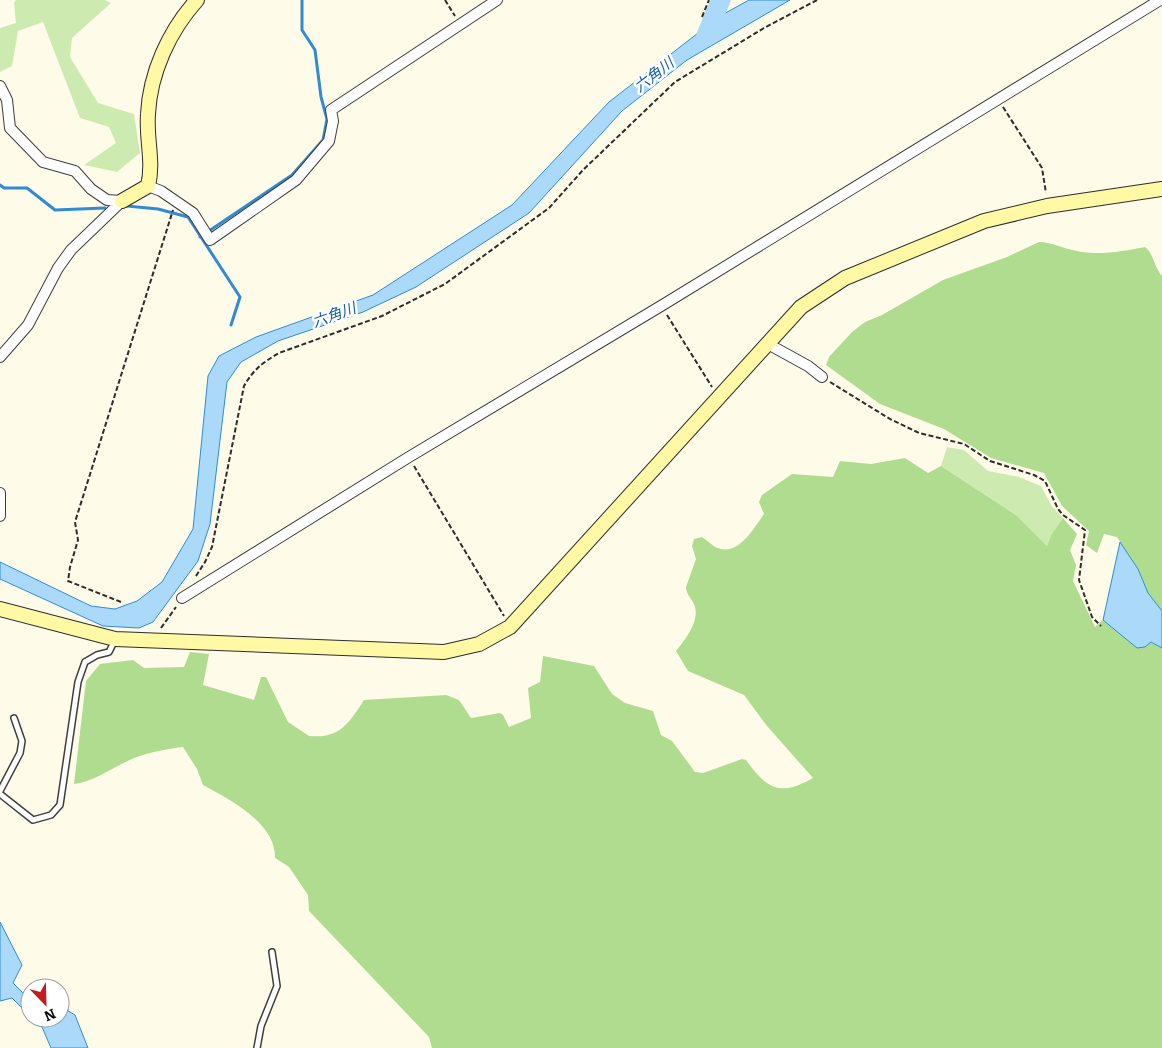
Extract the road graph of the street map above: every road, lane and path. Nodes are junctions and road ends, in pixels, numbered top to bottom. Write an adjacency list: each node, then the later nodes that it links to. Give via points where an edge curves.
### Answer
1 (197, 0): 11 (street, via 169,40 152,81 148,115 151,173)
2 (445, 0): 8 (path)
3 (497, 0): 8 (street)
4 (709, 0): 7 (path)
5 (817, 0): 24 (path, via 676,82 583,170 549,208 445,284 382,316 279,353 253,372 244,386 212,547)
6 (1160, 0): 10 (street)
7 (702, 16)
8 (461, 24): 11 (street, via 331,110 333,121 329,141 296,180 210,240 193,212)
9 (0, 86): 13 (street, via 7,100 10,128 44,162 75,171 91,189 107,200)
10 (998, 98): 14 (path, via 1042,168); 16 (street)
11 (148, 186): 13 (street)
12 (1162, 189): 14 (street)
13 (122, 201): 18 (street, via 71,250 28,326)
14 (1047, 206): 17 (street, via 984,221 844,278 801,307)
15 (173, 209): 26 (path, via 75,522 78,540 68,581)
16 (661, 306): 20 (path); 21 (street)
17 (768, 344): 19 (street); 20 (street)
18 (0, 357)
19 (822, 377): 28 (path, via 919,433 964,444 990,461 1045,481 1058,509 1085,530 1079,580 1092,617)
20 (718, 397): 29 (street)
21 (409, 457): 25 (street); 29 (path)
22 (0, 493): 23 (street)
23 (0, 516)
24 (196, 577)
25 (182, 598): 31 (path)
26 (121, 602)
27 (0, 609): 30 (street)
28 (1102, 626)
29 (510, 627): 31 (street, via 479,644 444,652)
30 (116, 639): 31 (street); 33 (lane, via 109,652 85,662 78,682 60,805 51,815 33,820)
31 (152, 641)
32 (14, 718): 33 (lane, via 22,740 20,753)
33 (0, 792)
34 (272, 952): 35 (lane, via 277,986 261,1026)
35 (257, 1048)

